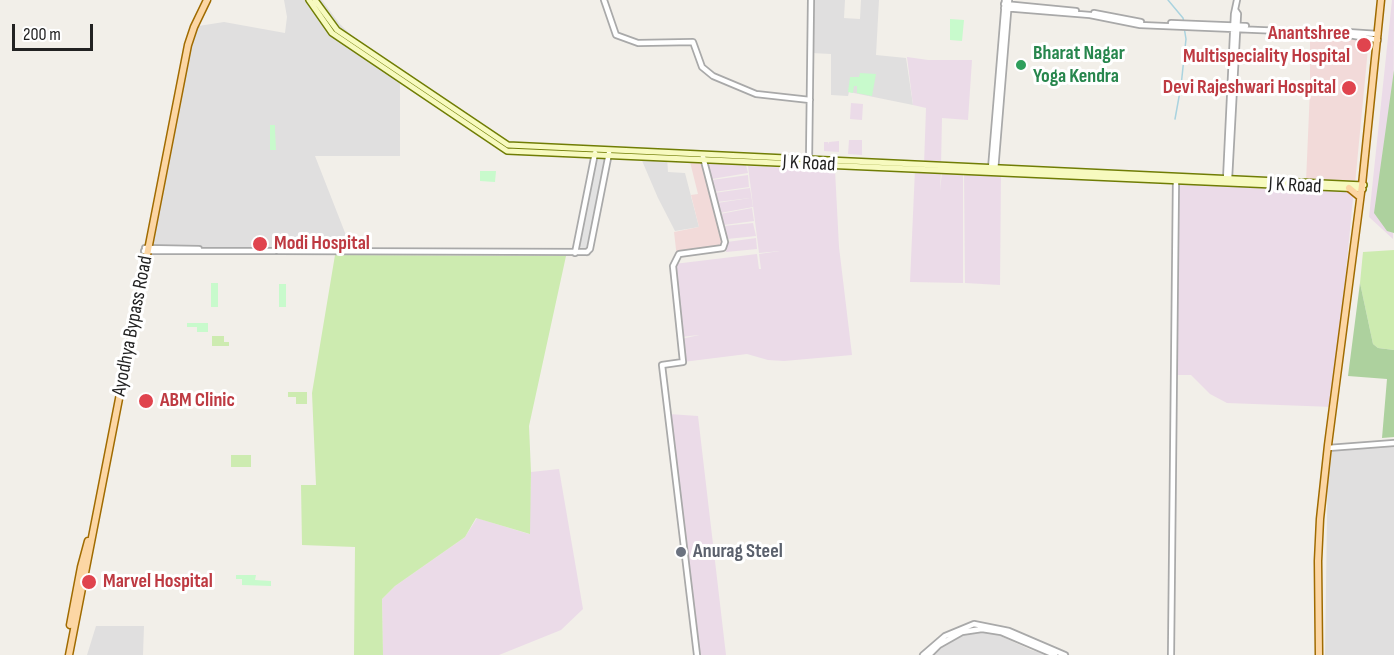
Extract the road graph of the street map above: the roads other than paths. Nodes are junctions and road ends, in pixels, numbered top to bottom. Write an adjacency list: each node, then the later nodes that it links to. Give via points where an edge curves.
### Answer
1 (205, 0): 23 (main road, Ayodhya Bypass Road, via 188,31)
2 (309, 0): 9 (main road, J K Road)
3 (315, 0): 9 (main road, J K Road)
4 (604, 0): 12 (street, via 615,34 622,38 646,43 693,42 702,67 713,76 756,94)
5 (811, 0): 12 (street)
6 (1237, 0): 10 (street)
7 (1382, 0): 11 (main road)
8 (1006, 4): 10 (street, via 1140,22); 17 (street)
9 (318, 8): 13 (main road, J K Road, via 337,30 506,148)
10 (1235, 27): 11 (street); 19 (street)
11 (1377, 36): 20 (main road)
12 (810, 100): 16 (street)
13 (595, 152): 14 (main road, J K Road); 24 (street)
14 (609, 153): 15 (main road, J K Road); 24 (street, via 590,249)
15 (703, 157): 16 (main road, J K Road); 28 (street, via 725,242 723,248 679,254 673,266 683,362 662,365)
16 (809, 162): 17 (main road, J K Road)
17 (993, 170): 18 (main road, J K Road)
18 (1176, 178): 19 (main road, J K Road); 33 (street)
19 (1228, 181): 20 (main road, J K Road); 21 (main road, J K Road)
20 (1363, 187): 21 (main road, J K Road); 22 (main road); 26 (main road)
21 (1349, 188): 22 (main road)
22 (1360, 197): 26 (main road)
23 (146, 250): 24 (street); 27 (main road, Ayodhya Bypass Road)
24 (575, 253)
25 (1394, 442): 26 (street)
26 (1328, 447): 34 (main road, via 1320,561)
27 (67, 655)
28 (697, 655)
29 (923, 655): 32 (street, via 945,636 974,624 1009,631)
30 (929, 655): 31 (street, via 954,636 982,629 1001,632)
31 (1055, 655)
32 (1065, 655)
33 (1171, 655)
34 (1321, 655)

